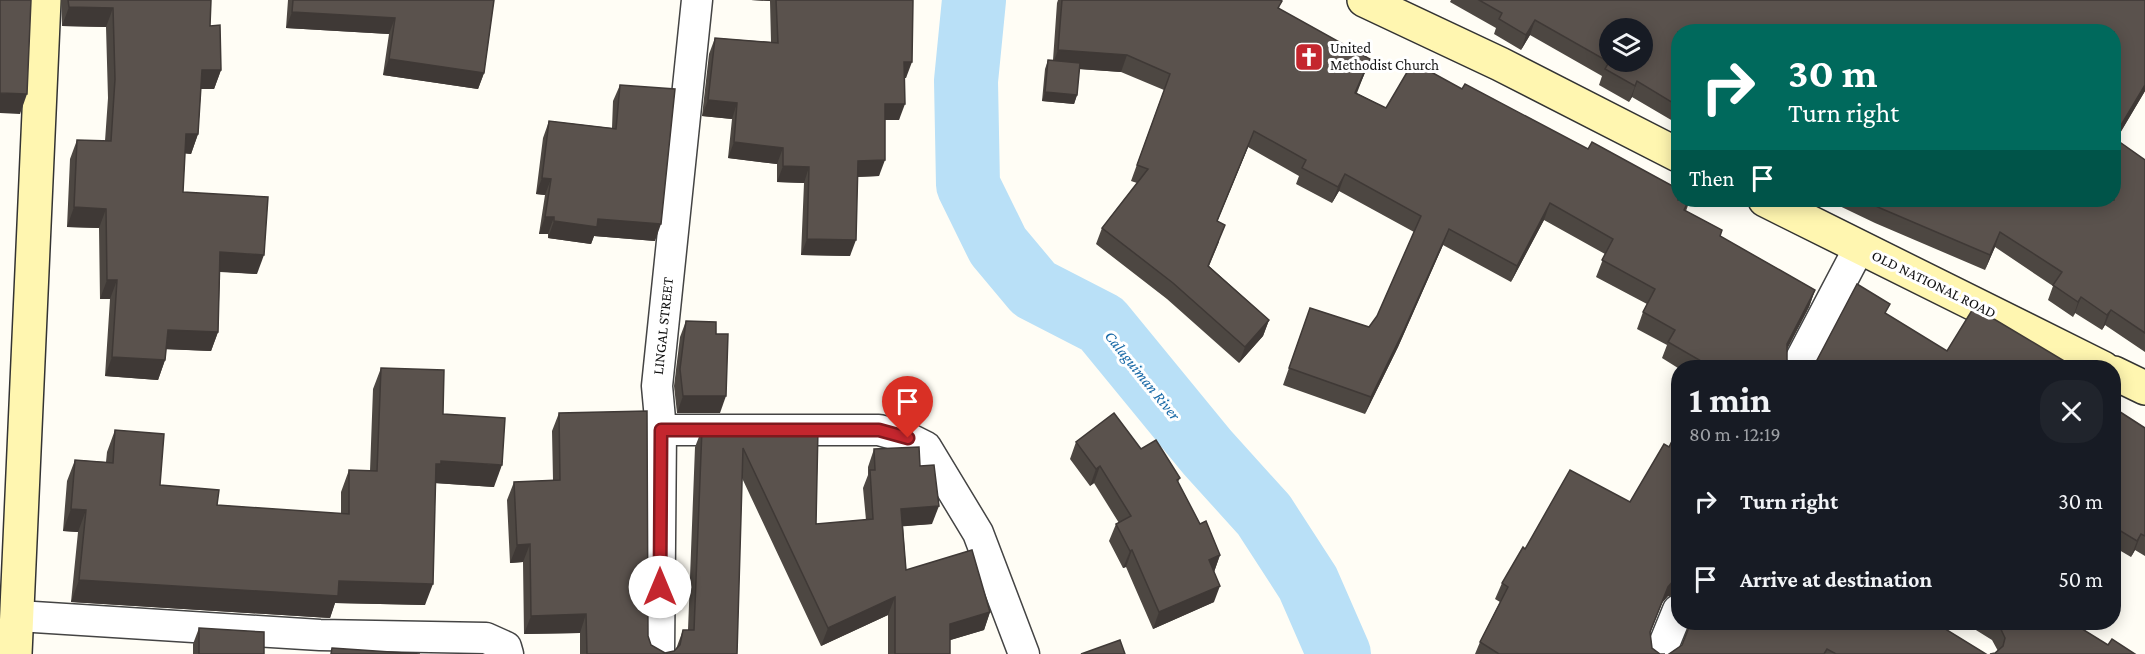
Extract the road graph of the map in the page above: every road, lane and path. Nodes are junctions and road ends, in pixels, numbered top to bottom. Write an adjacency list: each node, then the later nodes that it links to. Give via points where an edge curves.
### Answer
1 (44, 0): 12 (main road)
2 (697, 0): 11 (street, LINGAL STREET, via 657,386)
3 (1364, 0): 4 (main road)
4 (1671, 151)
5 (1779, 207): 6 (main road, OLD NATIONAL ROAD)
6 (1859, 248): 7 (street); 8 (main road, OLD NATIONAL ROAD)
7 (1800, 360)
8 (2087, 360)
9 (2121, 376): 10 (main road)
10 (2145, 388)
11 (661, 430): 16 (street, LINGAL STREET); 17 (street, via 879,430 926,447 978,533)
12 (18, 616): 14 (main road); 15 (street, via 320,635 486,638 506,647)
13 (1671, 627): 18 (street)
14 (15, 654)
15 (508, 654)
16 (659, 654)
17 (1024, 654)
18 (1660, 654)

